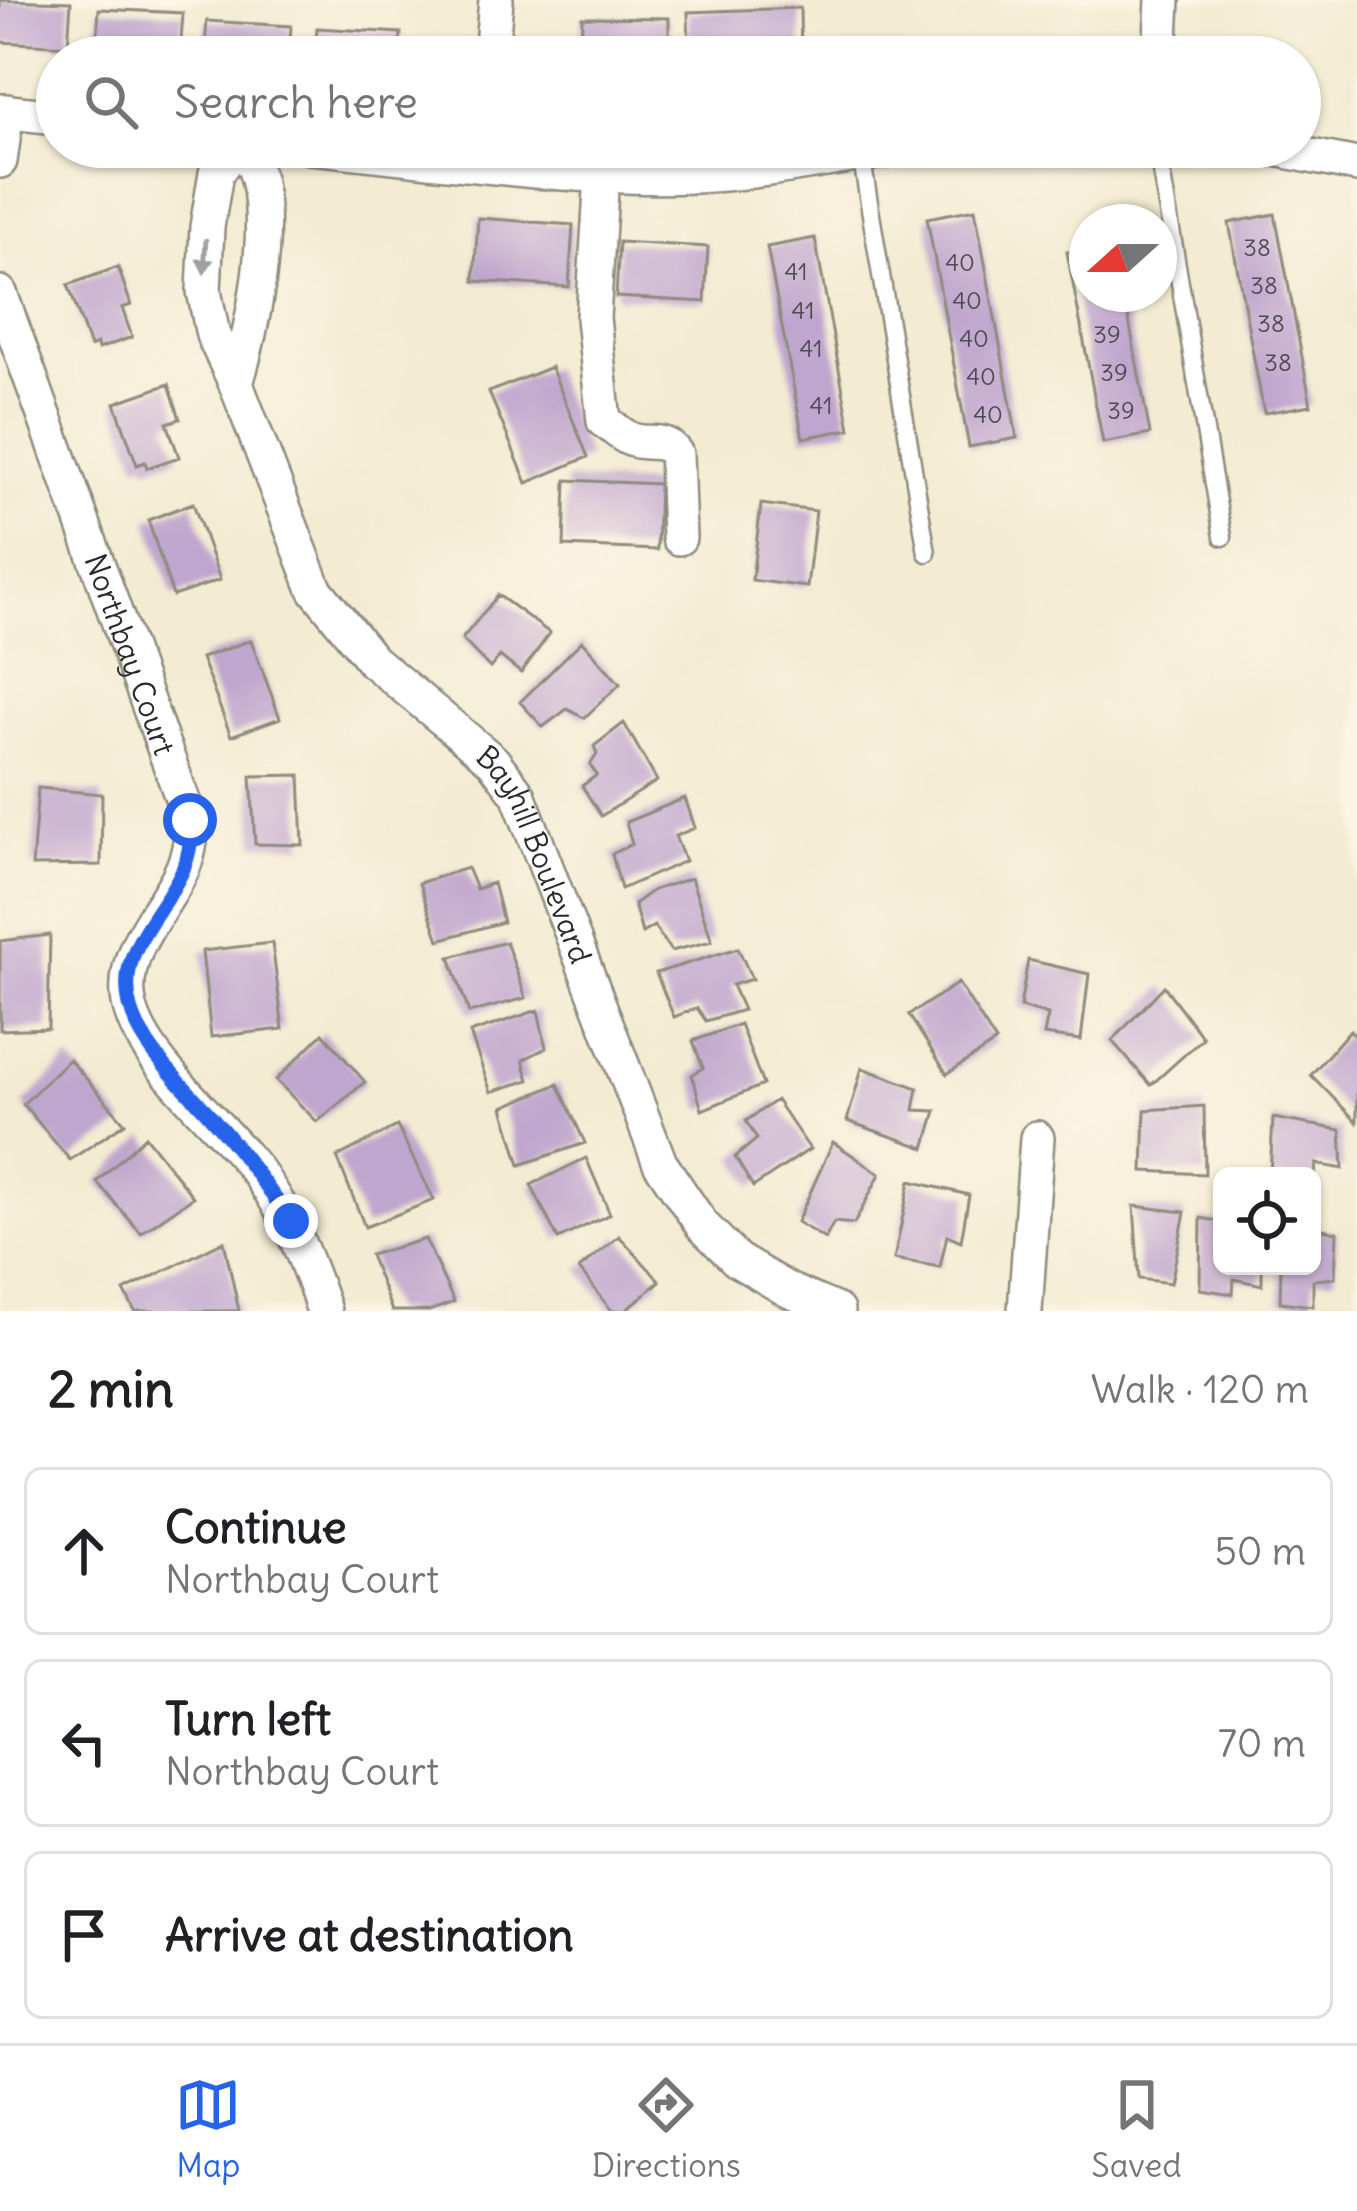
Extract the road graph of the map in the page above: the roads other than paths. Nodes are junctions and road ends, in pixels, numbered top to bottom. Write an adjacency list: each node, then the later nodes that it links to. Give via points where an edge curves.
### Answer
1 (496, 0): 3 (street)
2 (1163, 0): 4 (street)
3 (492, 36)
4 (1161, 36)
5 (3, 111): 6 (street); 8 (street)
6 (36, 115)
7 (1321, 158): 9 (street)
8 (0, 160)
9 (1357, 165)
10 (220, 168): 18 (street, Bayhill Boulevard, one-way to 18, via 203,291)
11 (252, 168): 18 (street, Bayhill Boulevard, via 260,233 251,332)
12 (558, 168): 16 (street)
13 (788, 168): 16 (street)
14 (863, 168): 21 (lane)
15 (1161, 168): 19 (lane)
16 (602, 175): 20 (street, via 593,318 604,421 633,441 672,446)
17 (1, 300): 23 (street, Northbay Court, via 190,820 187,867 135,947 129,970 136,1029 291,1221)
18 (236, 384): 24 (street, Bayhill Boulevard, via 315,589 372,660 493,761 518,794 660,1163 737,1260)
19 (1223, 537)
20 (679, 538)
21 (927, 553)
22 (1037, 1138): 25 (street)
23 (324, 1311)
24 (837, 1311)
25 (1025, 1311)

